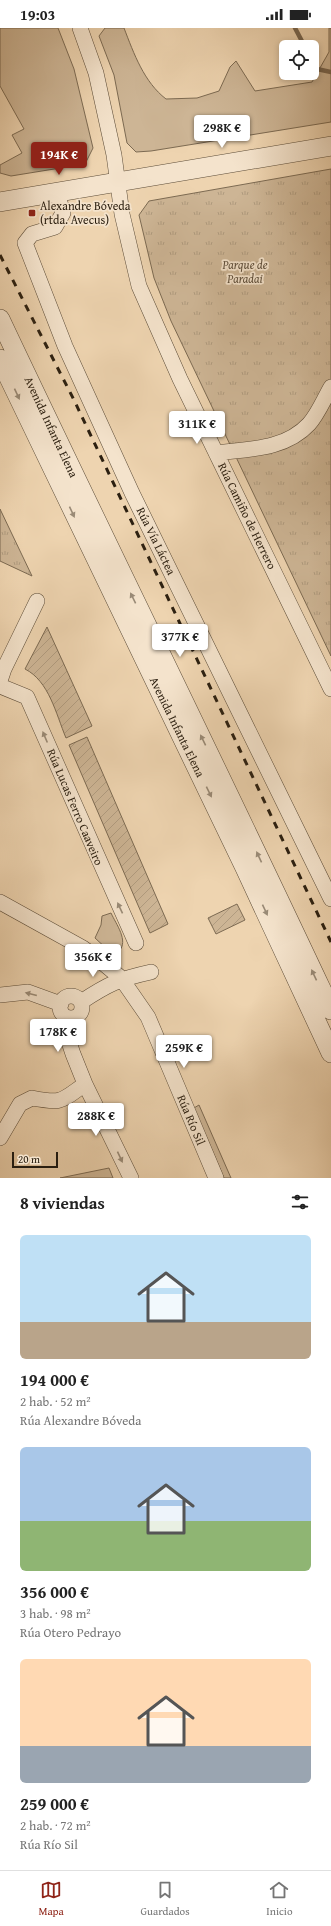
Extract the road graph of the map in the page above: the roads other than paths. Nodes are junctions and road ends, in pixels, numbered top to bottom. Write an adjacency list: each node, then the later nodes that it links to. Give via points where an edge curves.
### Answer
1 (80, 28): 3 (street, Rúa Camiño de Herrero, via 96,73)
2 (331, 146): 3 (street)
3 (118, 182): 4 (street); 9 (street, Rúa Camiño de Herrero, via 122,214 139,286)
4 (57, 192): 5 (street); 14 (street, Rúa Vía Láctea, via 63,213 55,227 32,234 25,243 65,346 129,486)
5 (1, 199)
6 (0, 319): 22 (street, Avenida Infanta Elena, one-way to 6)
7 (0, 359): 24 (street, Avenida Infanta Elena, one-way to 24, via 245,868)
8 (331, 387): 9 (street, via 309,424 295,436 280,444)
9 (216, 453): 13 (street, Rúa Camiño de Herrero)
10 (37, 601): 11 (street)
11 (0, 680)
12 (0, 686): 16 (street, Rúa Lucas Ferro Caaveiro, one-way to 12, via 27,697)
13 (331, 689)
14 (331, 899)
15 (0, 902): 18 (street, Rúa Río Sil, via 83,948)
16 (136, 943)
17 (151, 972): 18 (street)
18 (121, 978): 20 (street); 28 (street, Rúa Río Sil, via 148,1017)
19 (0, 995): 21 (street, one-way to 19, via 28,992)
20 (81, 1002): 21 (street, via 72,997 65,999); 23 (street, via 81,1013 76,1018)
21 (61, 1004): 23 (street, via 61,1011)
22 (331, 1010)
23 (68, 1018): 25 (street, via 66,1033)
24 (331, 1053)
25 (85, 1084): 26 (street, via 62,1101 32,1098 20,1104); 27 (street, one-way to 27)
26 (0, 1138)
27 (131, 1178)
28 (216, 1178)

